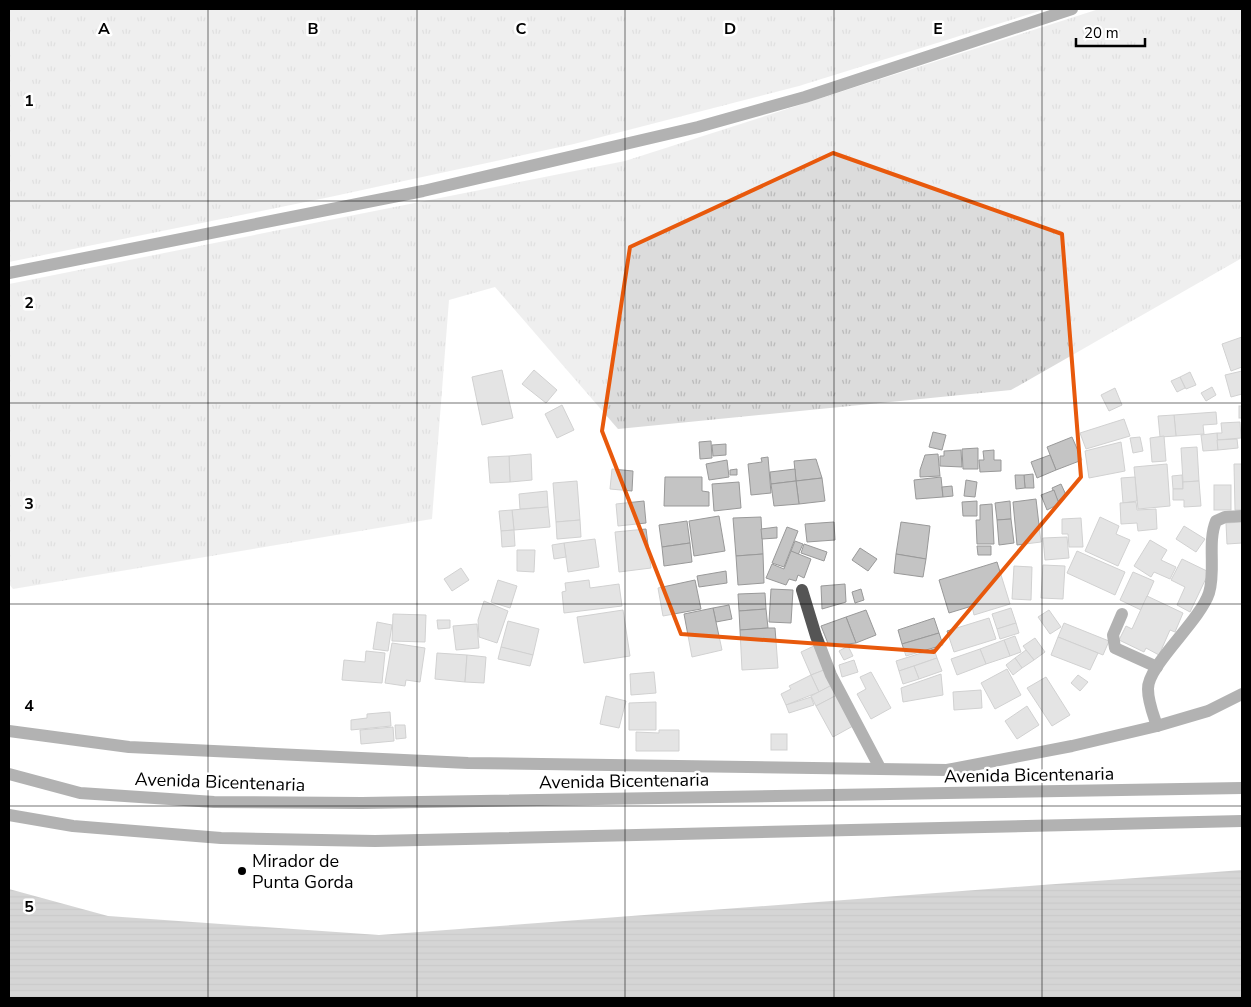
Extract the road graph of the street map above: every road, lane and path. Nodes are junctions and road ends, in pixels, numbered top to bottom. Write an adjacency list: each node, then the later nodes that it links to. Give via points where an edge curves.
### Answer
1 (1072, 9): 2 (street, via 805,97 698,127 424,191)
2 (9, 273)
3 (1242, 516): 6 (street, via 1216,521 1209,592 1202,609)
4 (802, 590): 10 (street, via 831,675)
5 (1122, 614): 6 (street, via 1114,635 1115,648)
6 (1157, 667): 8 (street, via 1148,687)
7 (1242, 694): 8 (street, via 1208,711)
8 (1157, 726): 10 (street, via 947,770)
9 (9, 731): 10 (street, via 129,747 468,763)
10 (880, 768)
11 (9, 774): 12 (street, Avenida Bicentenaria, via 80,793 224,802)
12 (1242, 788)
13 (9, 815): 14 (street, via 73,826 221,838 375,841)
14 (1242, 821)

